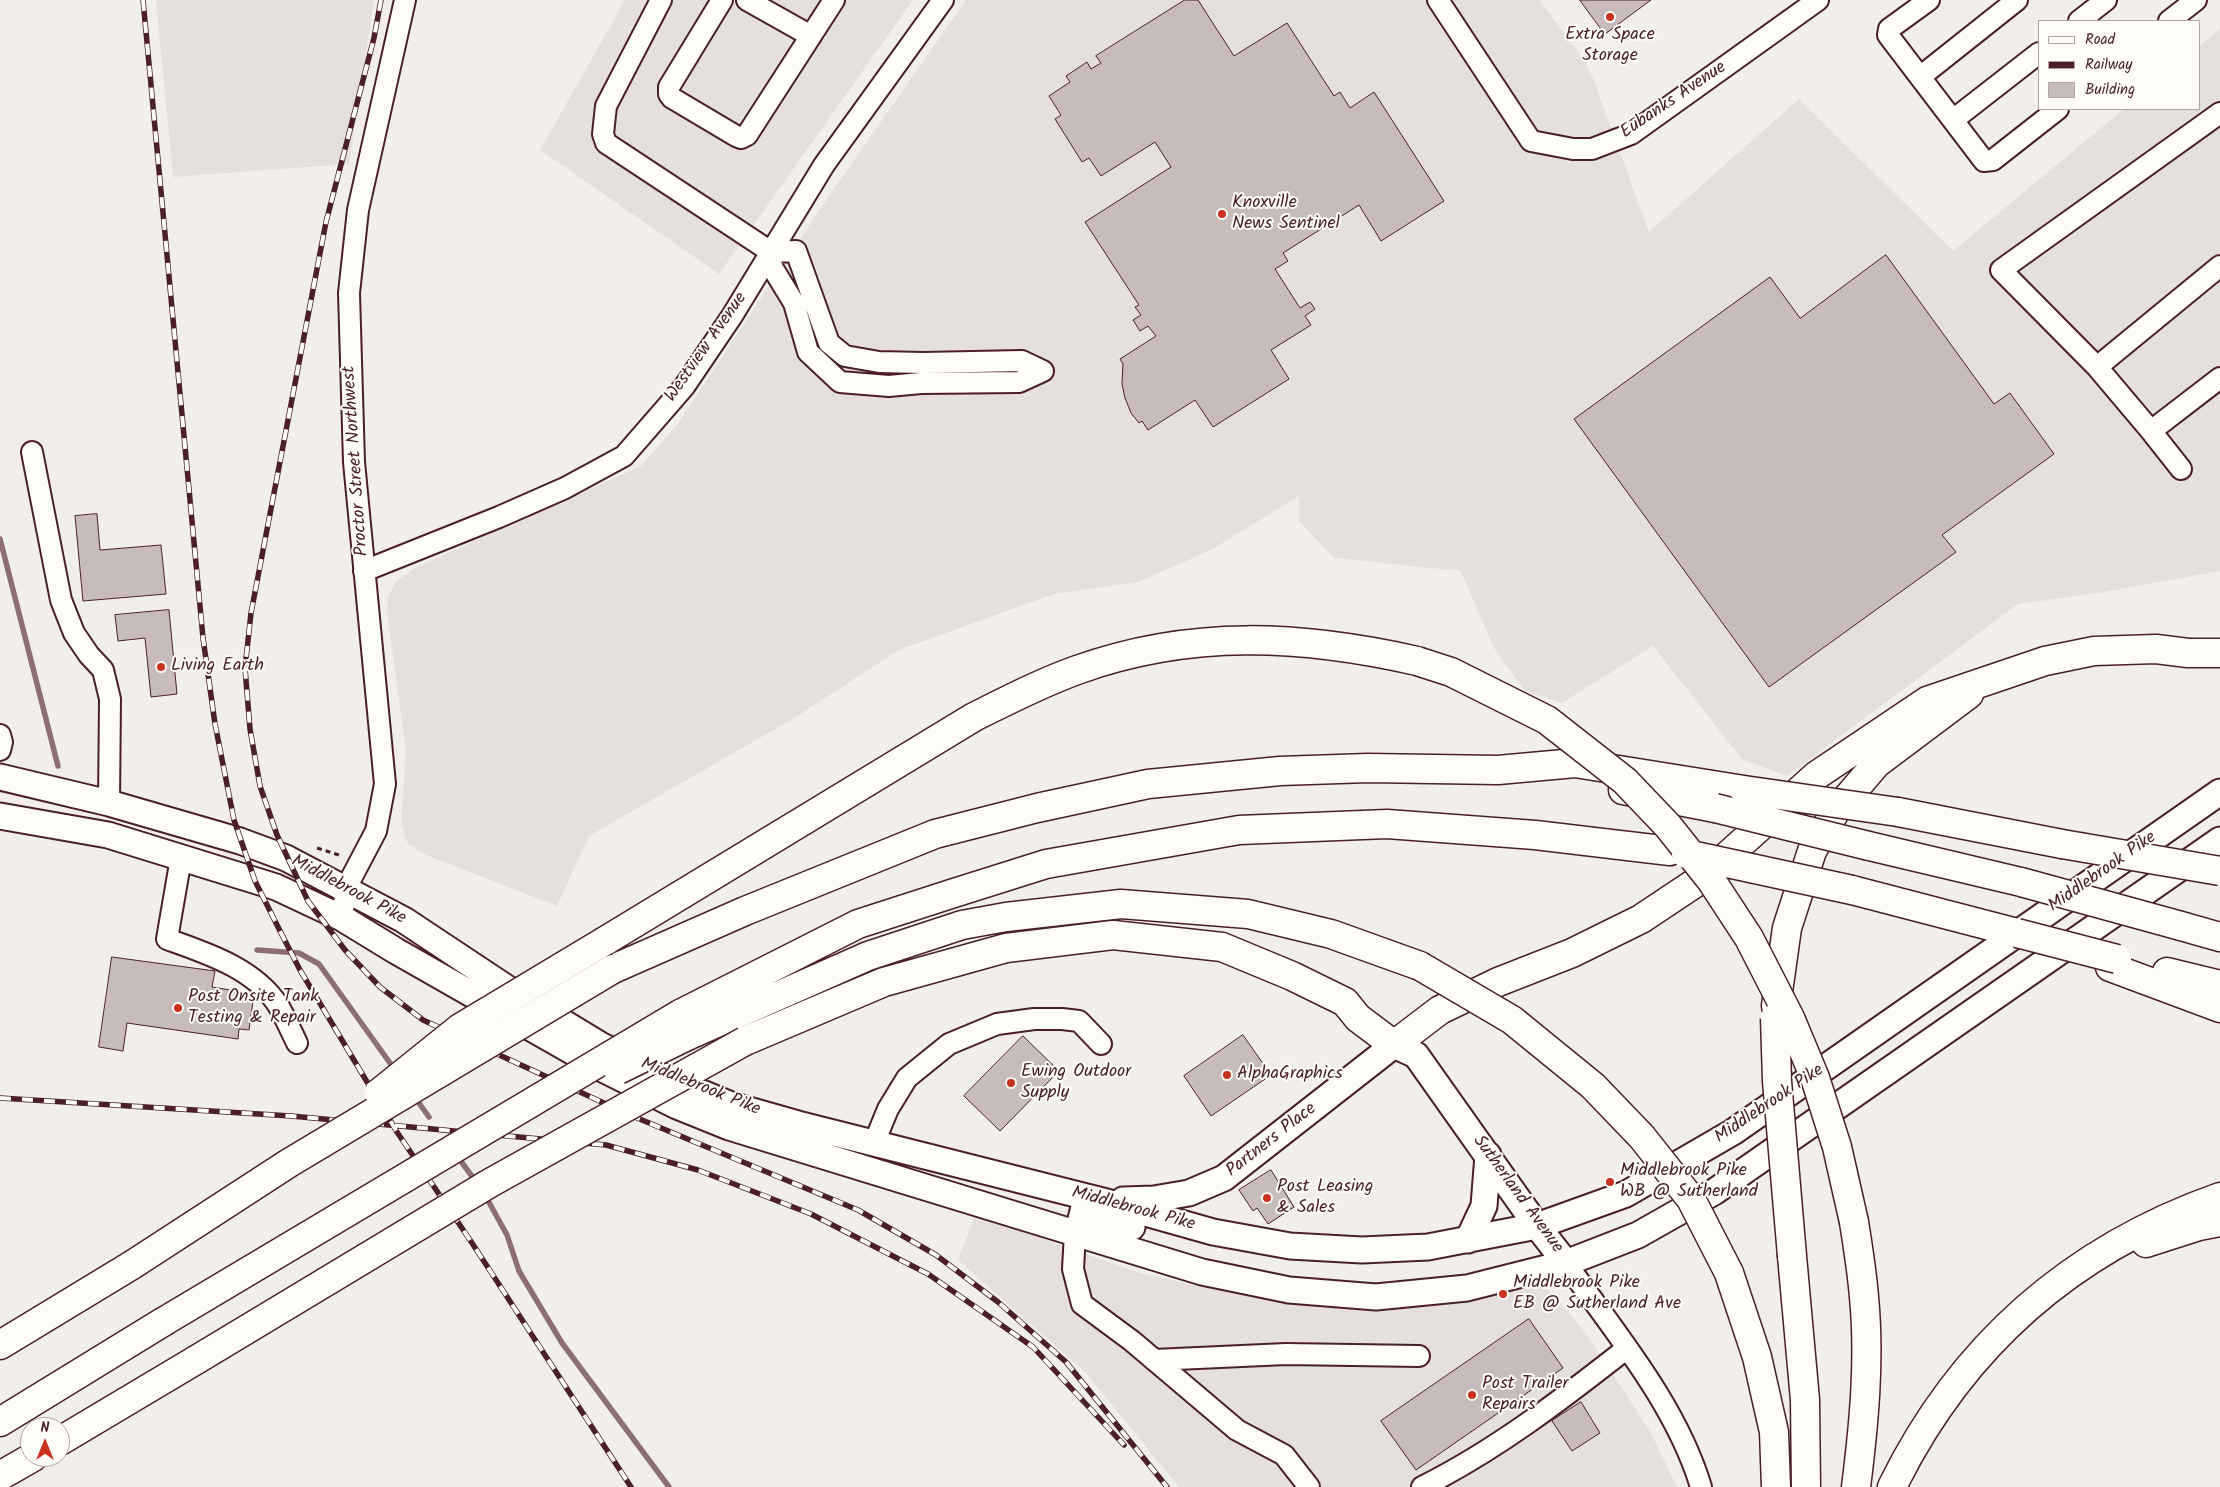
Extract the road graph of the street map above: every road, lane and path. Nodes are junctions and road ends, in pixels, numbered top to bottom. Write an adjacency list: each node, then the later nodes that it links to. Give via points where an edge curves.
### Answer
1 (405, 0): 28 (street, Proctor Street Northwest, via 358,210 349,293 354,462)
2 (661, 0): 21 (street, via 606,106 603,134 606,143)
3 (722, 0): 15 (street, via 669,87 669,94 736,136 747,135)
4 (747, 0): 15 (street)
5 (834, 0): 15 (street)
6 (943, 0): 21 (street, Westview Avenue, via 824,165)
7 (1438, 0): 8 (street, Eubanks Avenue, via 1531,141 1572,149 1592,149 1631,134)
8 (1818, 0)
9 (1928, 0): 17 (street, via 1887,32)
10 (2017, 0): 17 (street)
11 (2106, 0): 13 (street)
12 (2196, 0): 14 (street)
13 (2080, 20)
14 (2170, 20)
15 (811, 36)
16 (2038, 54): 20 (street)
17 (1920, 77): 20 (street)
18 (2057, 110): 20 (street, via 1989,161 1984,161)
19 (2220, 113): 23 (street, via 2001,270)
20 (1953, 120)
21 (770, 252): 21 (street, via 772,267 794,303 808,352 840,382 888,386 1018,382 1043,371 1022,361 896,363 845,356 829,343 796,252); 28 (street, Westview Avenue, via 684,387 624,456 565,488)
22 (2220, 266): 23 (street)
23 (2097, 367): 25 (street)
24 (2220, 378): 25 (street)
25 (2151, 431): 27 (street)
26 (32, 452): 38 (street, via 61,600 74,633 103,670 110,699)
27 (2181, 469)
28 (364, 571): 43 (street, Proctor Street Northwest, via 385,784 376,831)
29 (2188, 653): 30 (highway); 31 (highway); 32 (highway, via 2156,649 2094,650 2045,660)
30 (2220, 653)
31 (2220, 665)
32 (1988, 679): 52 (highway, via 1926,701 1817,775 1704,877 1641,919 1572,953 1498,982 1440,1010); 78 (highway, bridge, via 1877,763 1835,812 1812,850 1787,928 1775,1018 1777,1081 1805,1400)
33 (0, 735): 34 (street)
34 (0, 750)
35 (1498, 770): 42 (highway, bridge, via 1575,763 1898,812); 45 (highway, bridge, via 1715,808 2021,882); 55 (highway, bridge, via 1368,768 1280,771 1148,784 935,834 613,969)
36 (0, 777): 38 (main road, Middlebrook Pike)
37 (2220, 792): 60 (main road, Middlebrook Pike, via 1733,1132 1626,1194)
38 (109, 803): 43 (main road, Middlebrook Pike, via 240,841 286,858)
39 (0, 816): 41 (main road, Middlebrook Pike, via 108,835)
40 (2220, 840): 64 (main road, Middlebrook Pike, via 1714,1192 1638,1235)
41 (181, 858): 44 (main road, Middlebrook Pike, via 276,887); 50 (street, via 167,939 227,963 260,984 278,1004)
42 (2220, 871)
43 (346, 888): 44 (street, Proctor Street Northwest); 53 (main road, Middlebrook Pike, via 404,920 600,1045 680,1084 731,1105)
44 (342, 918): 56 (main road, Middlebrook Pike, via 603,1069 677,1106 729,1126)
45 (2220, 937)
46 (2114, 963): 47 (highway); 48 (highway); 49 (highway, bridge, via 2017,933 1852,890 1670,850 1535,835 1387,824 1239,830 1046,864 858,924)
47 (2220, 985)
48 (2220, 1008)
49 (683, 1025): 70 (highway, bridge, via 439,1158); 77 (highway, bridge, via 868,956 962,925 1006,916 1121,904 1248,914 1331,934 1420,966 1512,1020 1593,1086 1642,1138 1691,1199 1729,1273 1757,1357 1774,1432)
50 (297, 1043)
51 (1101, 1044): 53 (street, via 1079,1021 1034,1019 997,1024 949,1044 907,1078 888,1109)
52 (1394, 1045): 54 (main road, Sutherland Avenue, via 1416,1055); 58 (main road, Partners Place, via 1224,1178 1189,1193 1154,1199); 71 (highway, bridge, via 1358,1018 1345,1002 1222,946 1113,935 1006,948 884,982 745,1041 490,1184)
53 (874, 1143): 56 (main road); 58 (main road, Middlebrook Pike)
54 (1488, 1155): 60 (main road, Sutherland Avenue); 63 (main road, via 1484,1206)
55 (289, 1164): 66 (highway, bridge); 79 (highway, bridge, via 460,1028 974,717 1024,692 1078,670 1133,653 1238,639 1302,641 1417,660 1451,672 1554,726 1625,781 1668,826 1712,880 1749,938 1815,1078 1837,1147 1854,1222 1864,1297 1866,1365)
56 (867, 1169): 62 (main road, Middlebrook Pike)
57 (2220, 1197): 65 (highway, via 2178,1212 2123,1239)
58 (1094, 1199): 61 (main road, Middlebrook Pike); 62 (street)
59 (2220, 1222): 65 (highway, via 2149,1242)
60 (1537, 1226): 63 (main road, Middlebrook Pike); 64 (main road, Sutherland Avenue)
61 (1213, 1232): 62 (main road, via 1187,1237 1168,1236 1094,1218 1085,1221); 63 (main road, Middlebrook Pike, via 1290,1246 1362,1250)
62 (1075, 1233): 64 (main road, Middlebrook Pike, via 1202,1272 1289,1290 1376,1297 1467,1288); 69 (street, via 1074,1269 1082,1304)
63 (1468, 1240)
64 (1566, 1263): 67 (street, Sutherland Avenue)
65 (2075, 1271): 80 (highway, via 2032,1303 1982,1350 1945,1398 1906,1458)
66 (0, 1345)
67 (1626, 1349): 75 (street, via 1562,1400 1463,1466); 76 (street, Sutherland Avenue, via 1659,1396 1694,1462)
68 (1419, 1356): 69 (street, via 1286,1354)
69 (1154, 1360): 74 (street, via 1236,1430 1284,1455)
70 (0, 1422)
71 (70, 1435)
72 (20, 1464): 73 (highway)
73 (0, 1476)
74 (1309, 1487)
75 (1422, 1487)
76 (1701, 1487)
77 (1776, 1487)
78 (1806, 1487)
79 (1856, 1487)
80 (1892, 1487)

